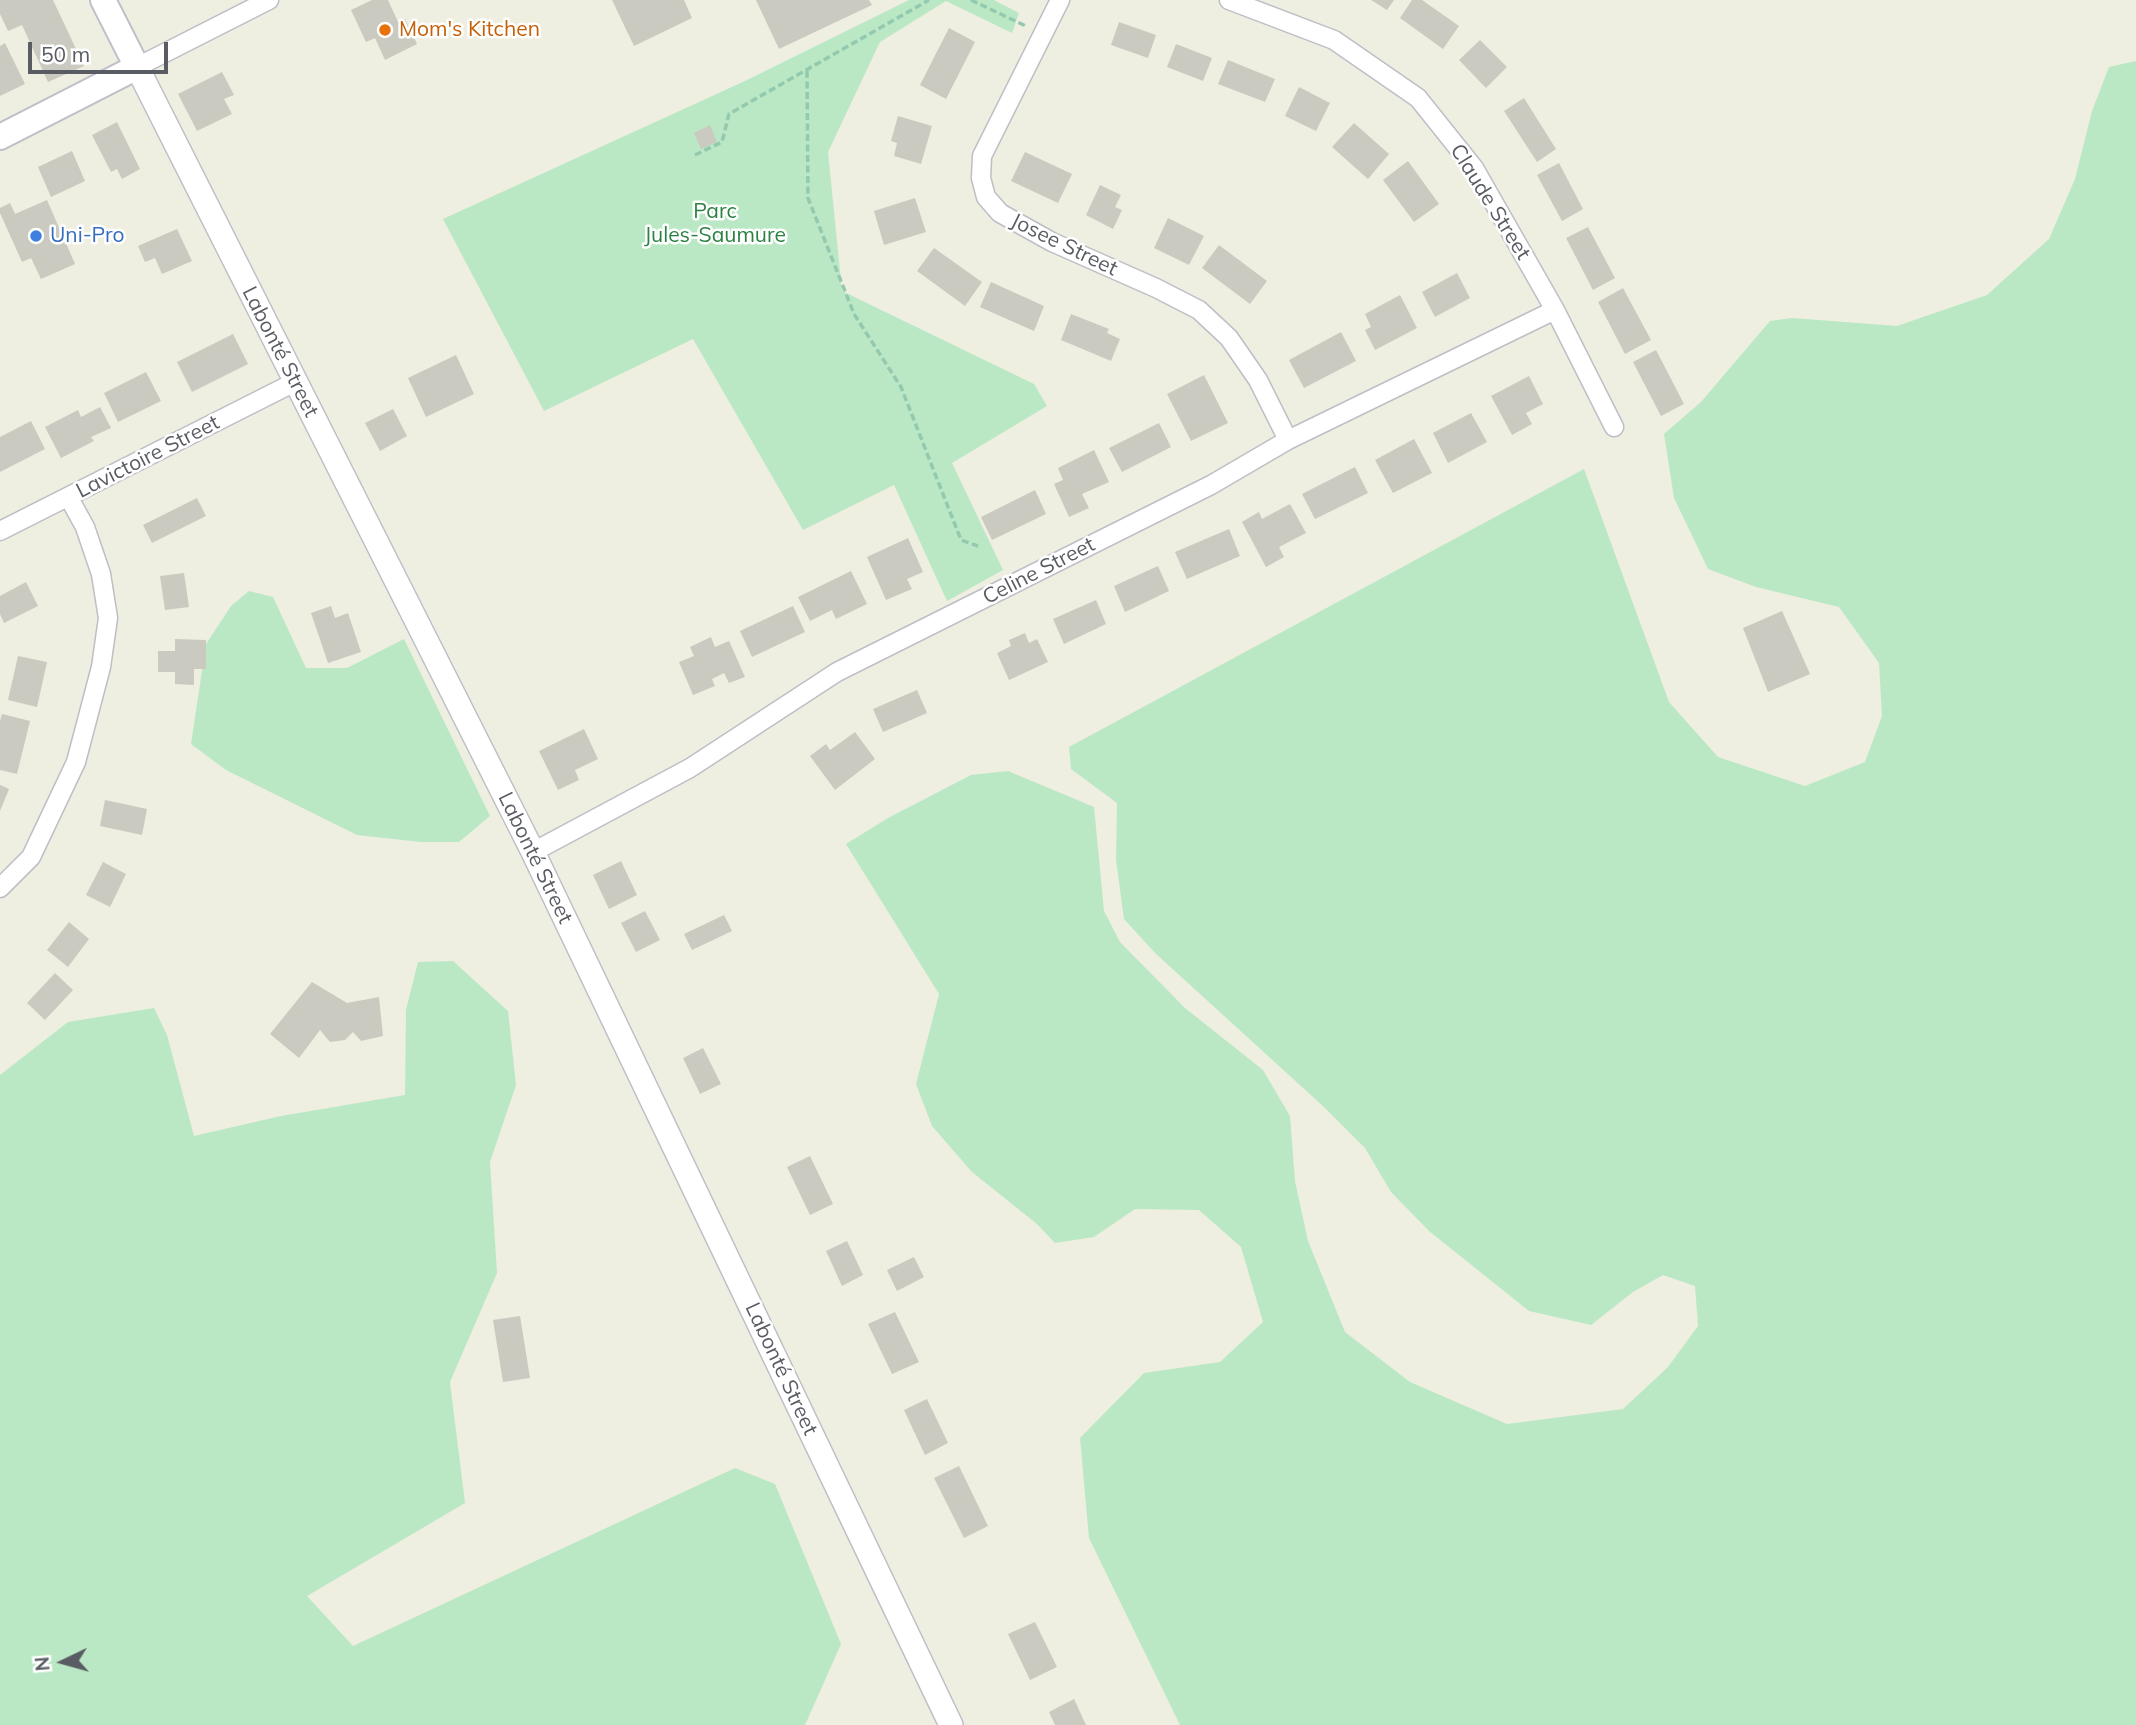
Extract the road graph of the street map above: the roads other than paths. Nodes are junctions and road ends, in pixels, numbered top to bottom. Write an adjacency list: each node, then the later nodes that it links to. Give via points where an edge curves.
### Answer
1 (103, 0): 5 (main road, Labonté Street)
2 (269, 0): 5 (street)
3 (1060, 0): 10 (street, Josee Street, via 982,156 986,197 999,213 1052,242 1199,310 1229,338 1258,380)
4 (1229, 0): 7 (street, Claude Street, via 1334,40 1418,98 1474,168)
5 (137, 67): 6 (main road); 8 (street, Labonté Street)
6 (0, 137)
7 (1555, 310): 9 (street, Claude Street); 10 (street, Celine Street)
8 (295, 382): 11 (street, Lavictoire Street); 13 (street, Labonté Street)
9 (1614, 427)
10 (1289, 440): 13 (street, Celine Street, via 1211,485 837,671 691,768)
11 (69, 498): 12 (street, Lavictoire Street); 14 (street, via 101,574 108,618 101,667 76,762 31,857)
12 (0, 531)
13 (533, 852): 15 (street, Labonté Street)
14 (0, 888)
15 (951, 1725)

